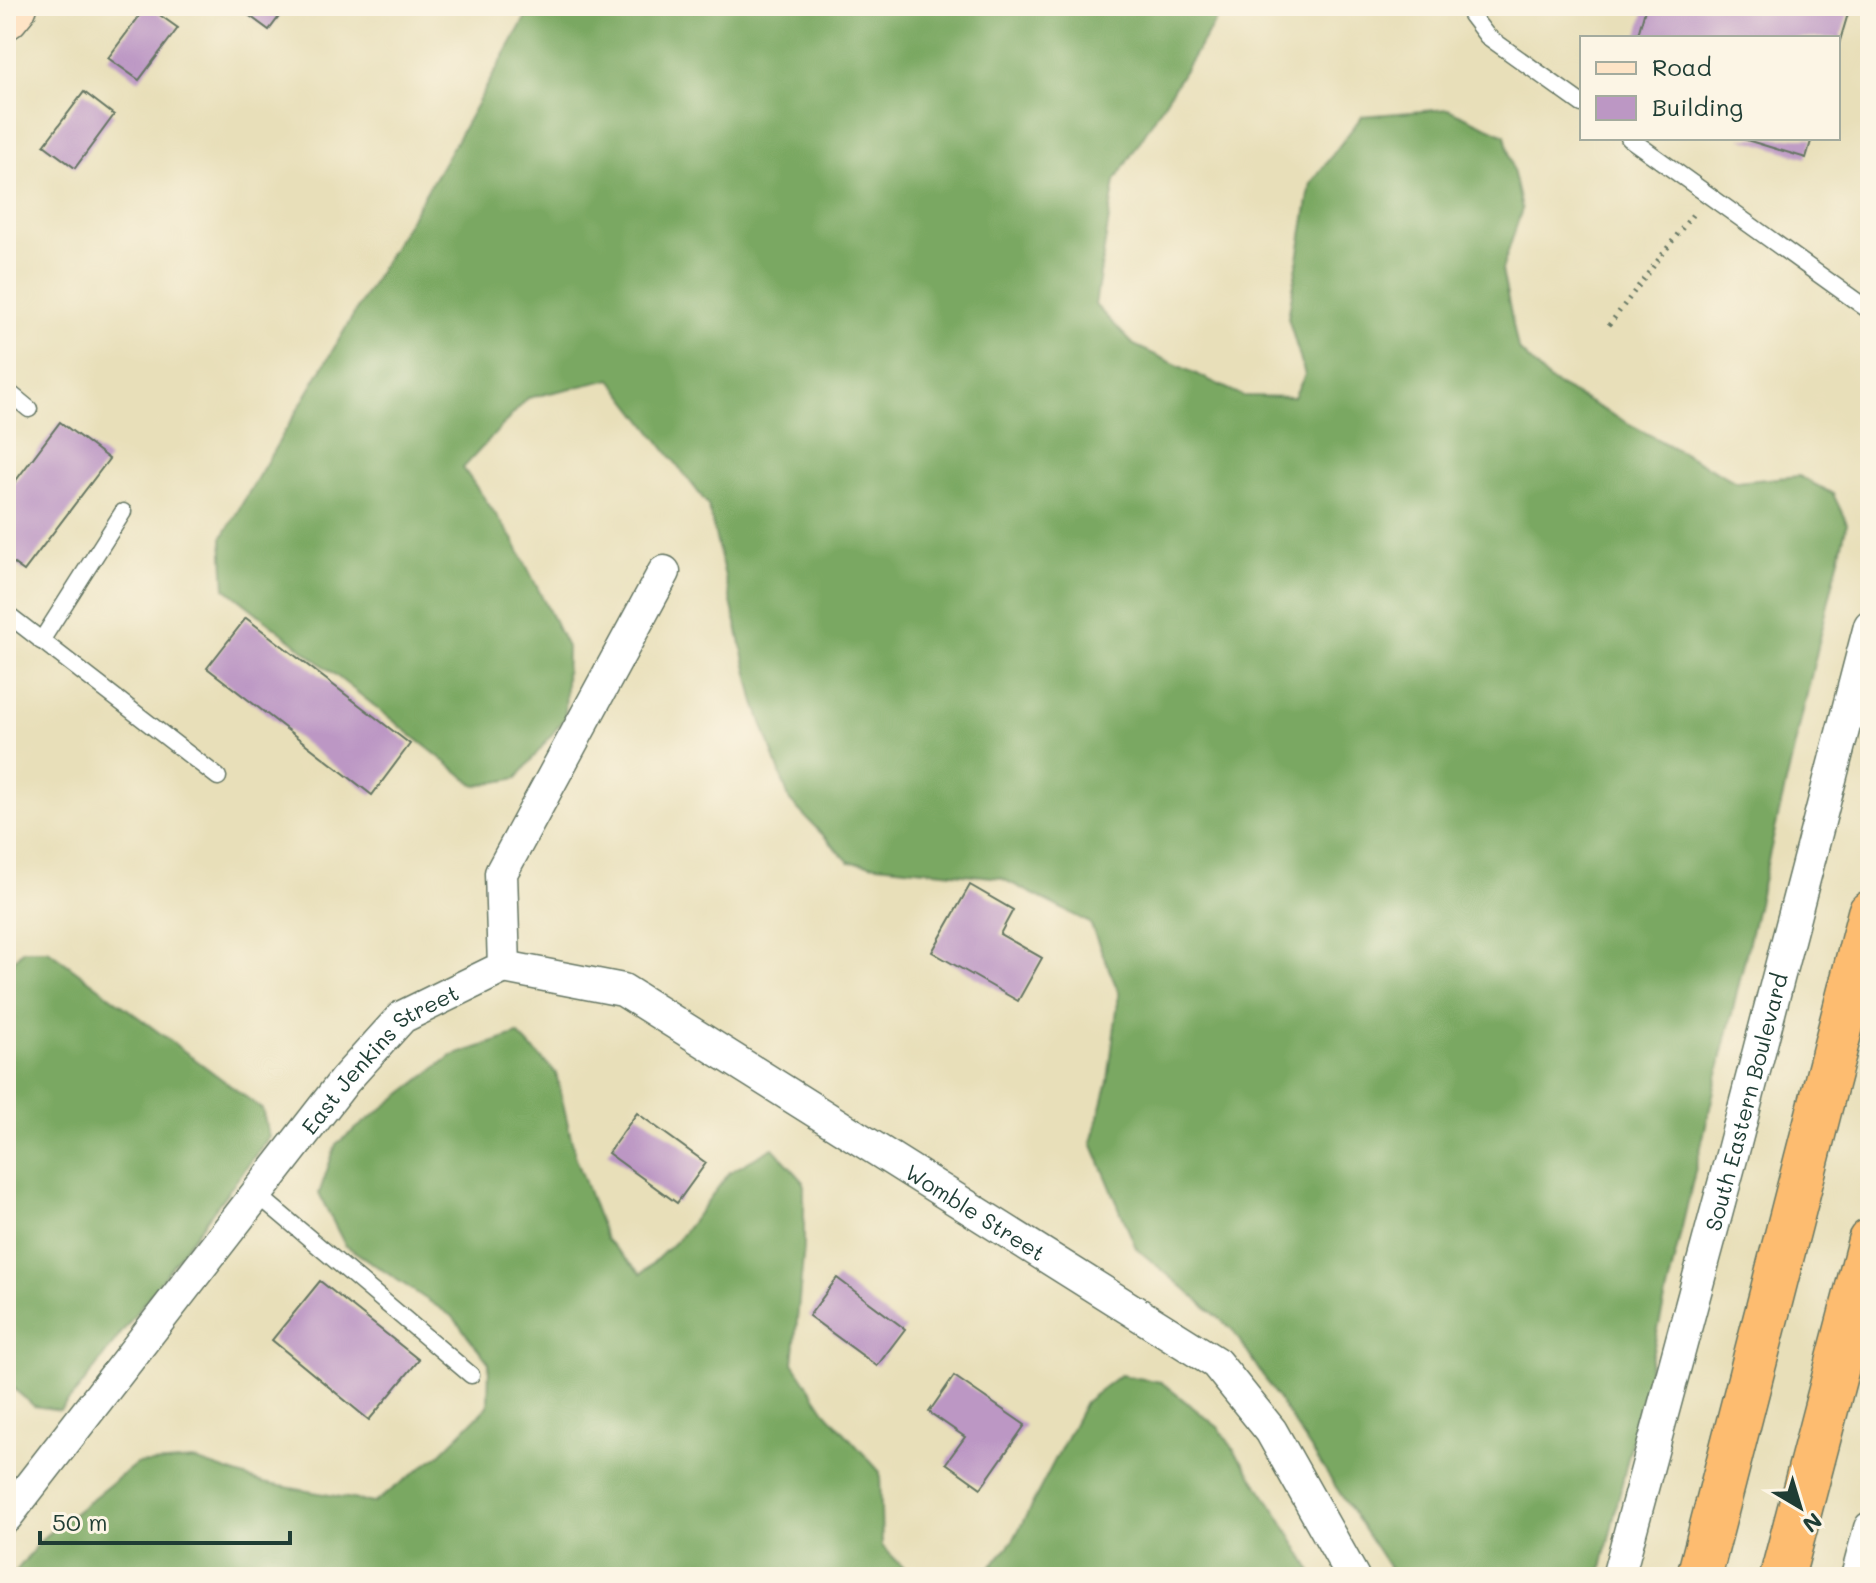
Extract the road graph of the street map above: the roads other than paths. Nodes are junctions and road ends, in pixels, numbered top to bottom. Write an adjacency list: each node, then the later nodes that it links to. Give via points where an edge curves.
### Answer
1 (15, 6): 3 (street)
2 (1469, 6): 4 (lane, via 1487,36)
3 (6, 17)
4 (1580, 103)
5 (1632, 140): 6 (lane)
6 (1870, 311)
7 (6, 390): 8 (lane)
8 (29, 409)
9 (123, 512): 13 (lane)
10 (664, 572): 16 (street, via 501,873)
11 (6, 613): 13 (lane)
12 (1870, 626): 23 (street, South Eastern Boulevard)
13 (41, 641): 14 (lane)
14 (218, 777)
15 (1870, 913): 24 (highway)
16 (504, 967): 17 (street, East Jenkins Street, via 402,1017 345,1080); 22 (street, Womble Street, via 623,990 1216,1363 1271,1431)
17 (257, 1194): 19 (lane); 20 (street, East Jenkins Street)
18 (1870, 1241): 25 (highway)
19 (471, 1375)
20 (6, 1517)
21 (1870, 1528): 26 (street)
22 (1353, 1577)
23 (1618, 1577)
24 (1699, 1577)
25 (1782, 1577)
26 (1857, 1577)

